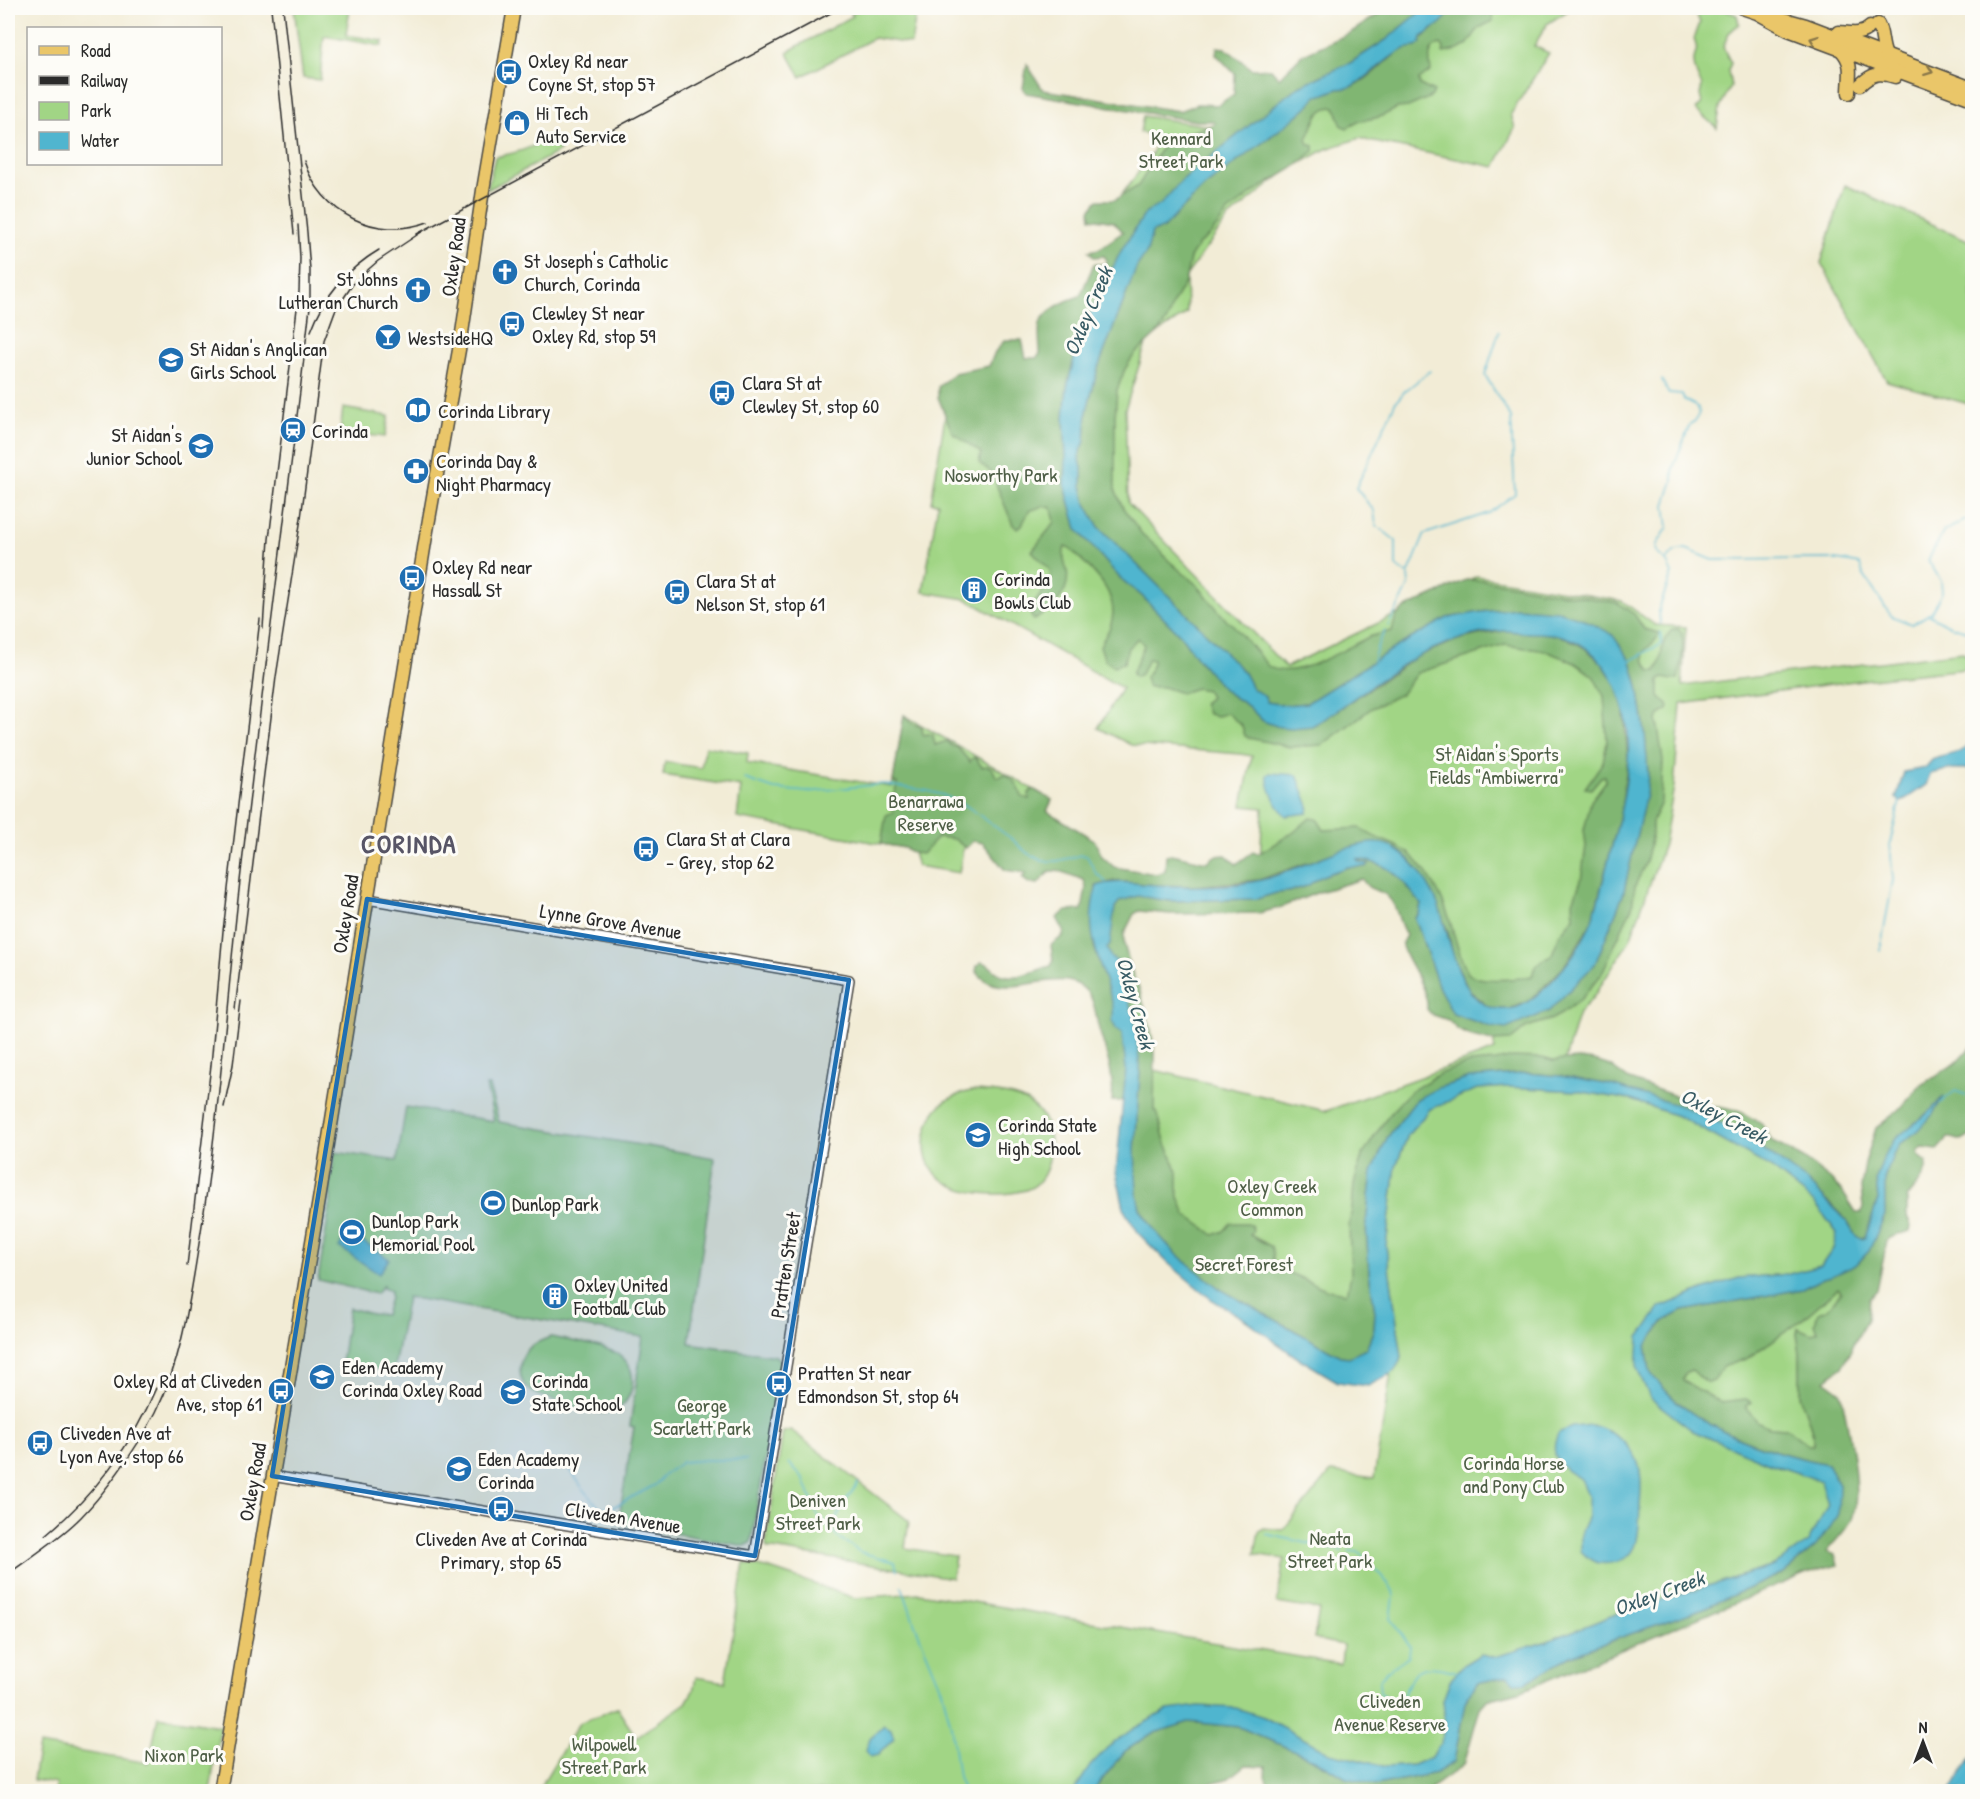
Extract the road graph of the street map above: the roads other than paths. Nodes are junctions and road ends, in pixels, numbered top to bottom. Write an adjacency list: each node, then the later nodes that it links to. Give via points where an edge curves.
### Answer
1 (514, 8): 12 (main road, Oxley Road)
2 (1742, 8): 3 (main road)
3 (1757, 13): 4 (main road); 5 (main road, one-way to 3)
4 (1826, 32): 6 (main road); 6 (main road, via 1853,34 1874,25 1882,31)
5 (1840, 50): 7 (main road); 10 (main road, via 1850,63)
6 (1886, 55): 9 (main road, one-way to 9)
7 (1926, 82): 8 (main road, via 1920,87 1884,73 1870,75); 11 (main road)
8 (1860, 85)
9 (1972, 87)
10 (1849, 93)
11 (1972, 99)
12 (367, 899): 13 (street, Lynne Grove Avenue); 14 (main road, Oxley Road)
13 (849, 980): 15 (street, Pratten Street)
14 (272, 1476): 15 (street, Cliveden Avenue); 16 (main road, Oxley Road)
15 (755, 1556)
16 (220, 1791)

